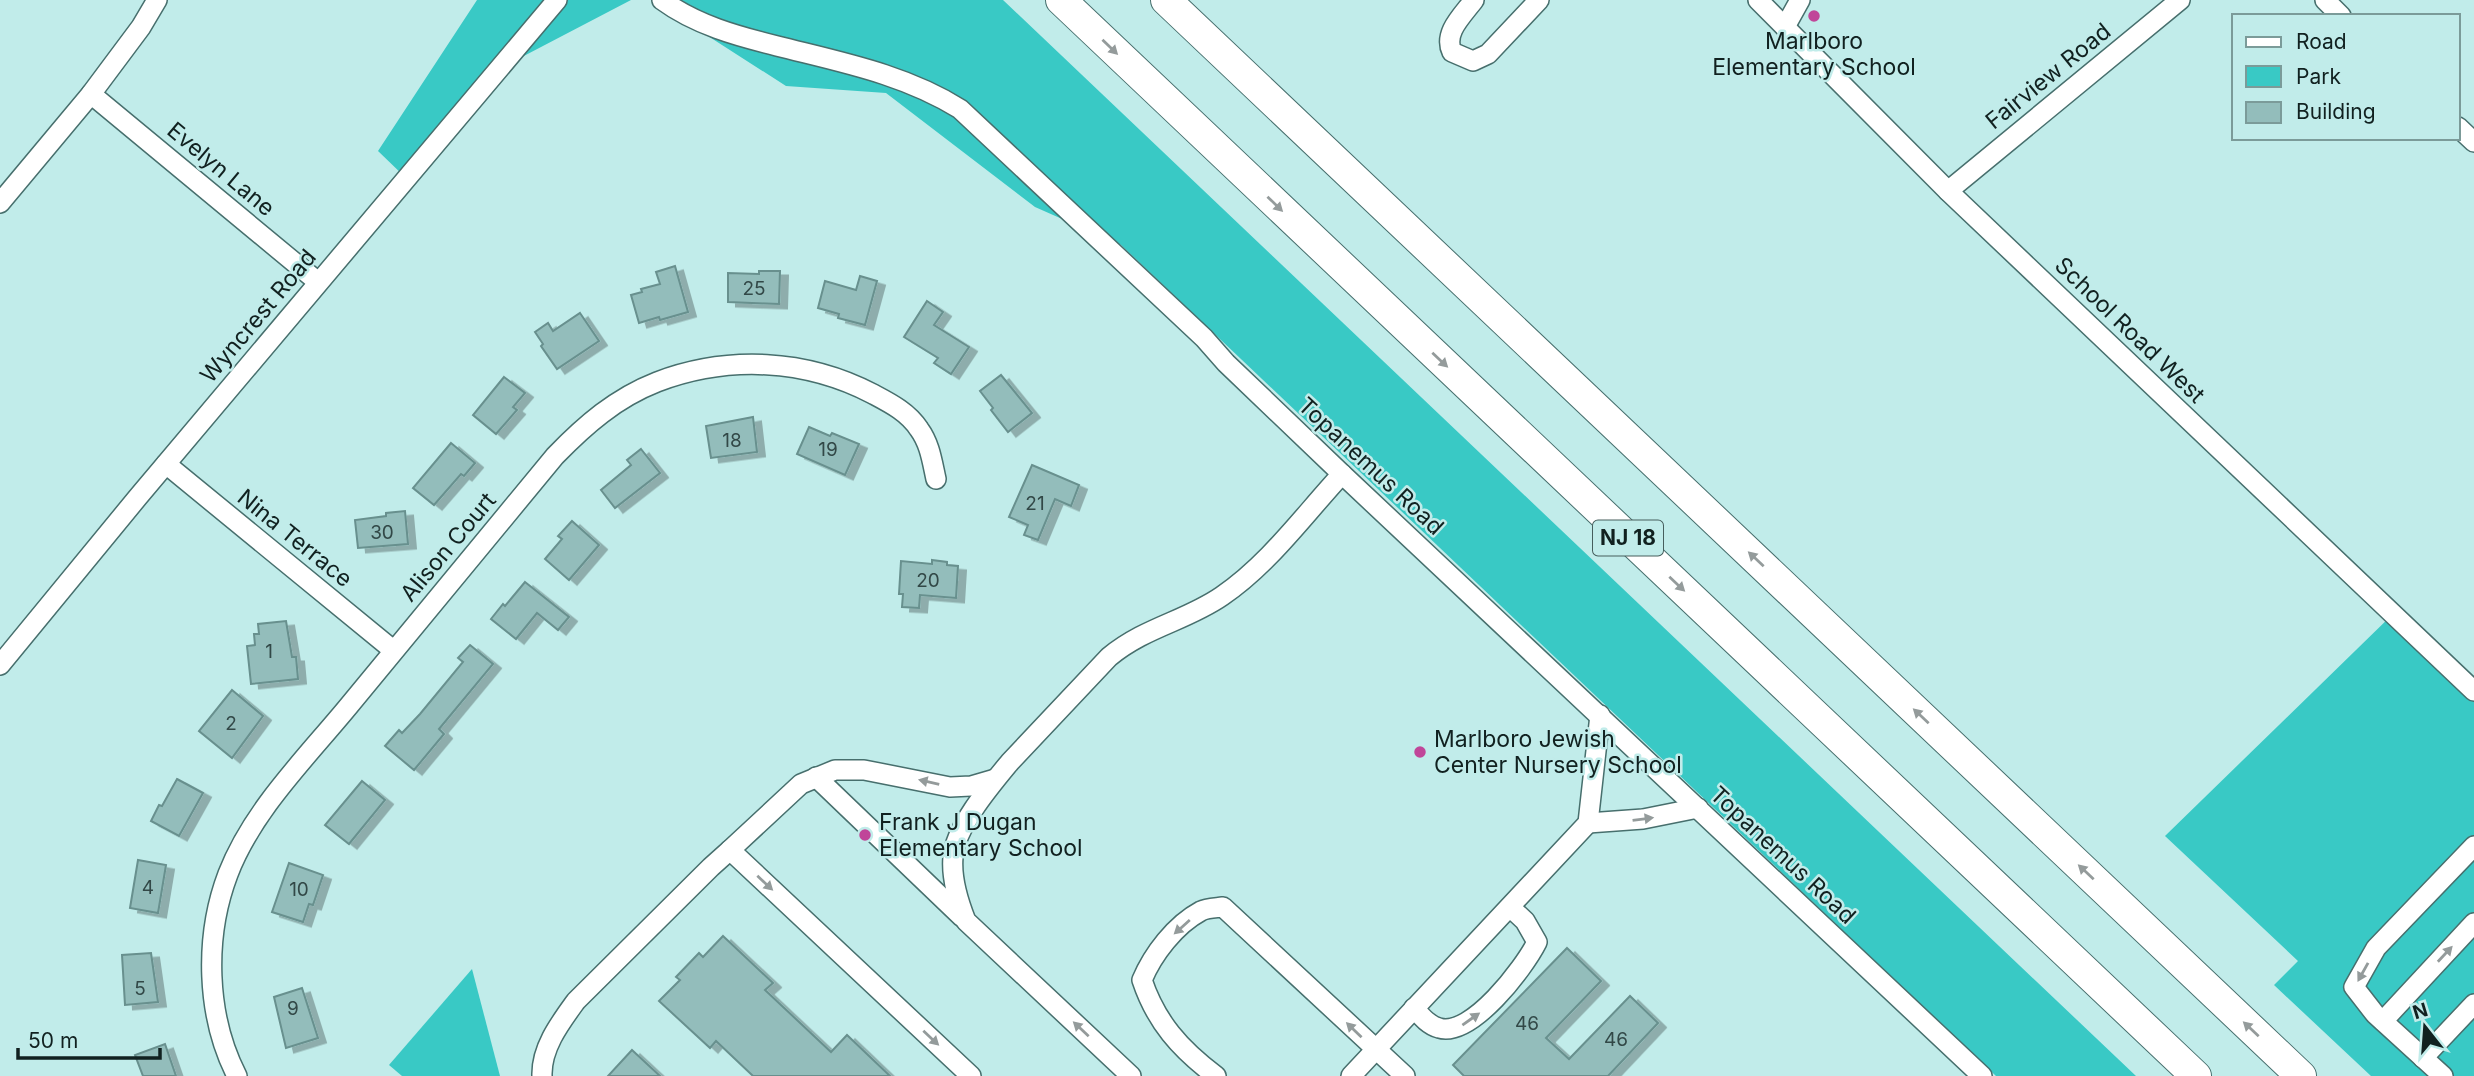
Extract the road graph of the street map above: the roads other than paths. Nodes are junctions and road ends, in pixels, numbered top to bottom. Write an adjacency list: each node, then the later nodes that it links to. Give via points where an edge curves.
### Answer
1 (157, 0): 14 (street)
2 (557, 0): 19 (street, Wyncrest Road)
3 (662, 0): 21 (street, Topanemus Road, via 715,28 902,79 960,108)
4 (1061, 0): 49 (highway, NJ 18, one-way to 49)
5 (1166, 0): 50 (highway, one-way to 5)
6 (1474, 0): 7 (street, via 1451,31 1448,44 1452,52 1473,61 1488,54)
7 (1539, 0)
8 (1758, 0): 13 (street, School Road West)
9 (1800, 0): 13 (street)
10 (2179, 0): 17 (street, Fairview Road)
11 (2325, 0): 12 (street)
12 (2339, 14)
13 (1785, 27): 17 (street, School Road West)
14 (92, 94): 18 (street); 19 (street, Evelyn Lane)
15 (2460, 129): 16 (street)
16 (2474, 142)
17 (1948, 191): 25 (street, School Road West)
18 (0, 203)
19 (318, 282): 20 (street, Wyncrest Road)
20 (166, 464): 23 (street, Nina Terrace); 24 (street, Wyncrest Road)
21 (1342, 474): 26 (street, Topanemus Road); 28 (street, via 1254,573 1220,598 1128,642 1109,657)
22 (936, 479): 23 (street, Alison Court, via 929,447 917,425 901,410 852,383 774,364 685,372 629,395 578,432)
23 (393, 650): 41 (street, Alison Court, via 274,796 251,828 227,876 214,930 212,970 216,1011)
24 (0, 665)
25 (2474, 691)
26 (1600, 715): 29 (street, Topanemus Road); 30 (street)
27 (816, 777): 28 (street, one-way to 27, via 950,787 864,770 835,770); 32 (street, via 801,783); 34 (street)
28 (995, 779): 34 (street, via 960,833 953,856 956,895)
29 (1698, 808): 30 (street, one-way to 29); 48 (street, Topanemus Road)
30 (1588, 824): 33 (street)
31 (2474, 846): 38 (street, one-way to 38, via 2376,948 2354,987)
32 (730, 850): 42 (street, via 576,1001 548,1045); 43 (street, one-way to 43)
33 (1510, 907): 37 (street); 37 (street, one-way to 33, via 1440,1029 1457,1029 1476,1018 1528,960 1537,942)
34 (966, 921): 44 (street, one-way to 34)
35 (2474, 923): 38 (street, one-way to 35)
36 (2474, 1004): 40 (street)
37 (1414, 1008): 39 (street)
38 (2383, 1021): 40 (street)
39 (1375, 1050): 45 (street, one-way to 45, via 1223,907 1202,910 1150,960 1142,980 1162,1024); 46 (street); 47 (street)
40 (2423, 1058): 51 (street)
41 (237, 1076)
42 (542, 1076)
43 (971, 1076)
44 (1131, 1076)
45 (1216, 1076)
46 (1351, 1076)
47 (1405, 1076)
48 (1982, 1076)
49 (2196, 1076)
50 (2301, 1076)
51 (2443, 1076)

